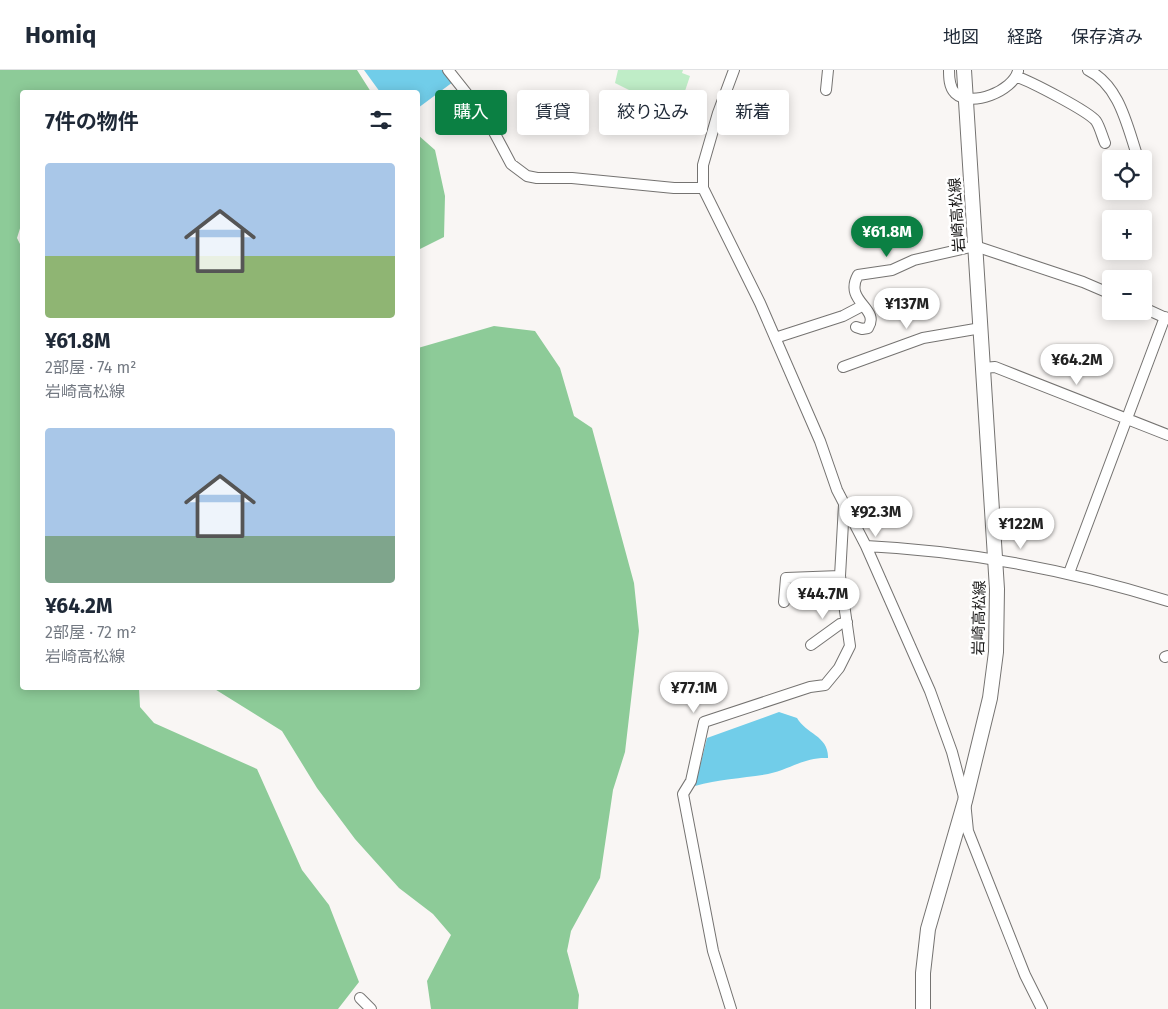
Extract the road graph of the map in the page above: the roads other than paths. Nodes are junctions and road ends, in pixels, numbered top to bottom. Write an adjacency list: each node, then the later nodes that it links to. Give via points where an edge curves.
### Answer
1 (448, 70): 12 (street, via 487,119 511,164 527,176)
2 (734, 70): 12 (street, via 703,165)
3 (828, 70): 8 (street)
4 (949, 70): 9 (street, via 950,84 955,92)
5 (964, 70): 9 (main road, 岩崎高松線)
6 (1088, 70): 11 (street, via 1111,89)
7 (1018, 73): 9 (street, via 998,93); 10 (street, via 1086,112 1097,122)
8 (826, 90)
9 (966, 98): 13 (main road, 岩崎高松線)
10 (1105, 143)
11 (1135, 150)
12 (703, 188): 20 (street)
13 (975, 246): 14 (street); 15 (street, via 914,260 892,270 858,275 854,293); 19 (main road, 岩崎高松線)
14 (1102, 290)
15 (862, 306): 18 (street, via 871,314 872,322 868,328); 20 (street, via 843,316)
16 (1152, 311): 17 (street)
17 (1167, 318): 23 (street)
18 (856, 327)
19 (980, 328): 21 (street, via 923,338); 22 (main road, 岩崎高松線)
20 (775, 338): 25 (street)
21 (843, 367)
22 (983, 368): 23 (street, via 995,367); 27 (main road, 岩崎高松線)
23 (1127, 420): 24 (street); 28 (street)
24 (1168, 435)
25 (844, 504): 26 (street); 29 (street)
26 (866, 546): 27 (street, via 921,549); 34 (street, via 944,726)
27 (995, 559): 28 (street); 34 (main road, 岩崎高松線, via 996,652 990,698)
28 (1069, 573): 30 (street)
29 (840, 576): 31 (street, via 786,578); 32 (street)
30 (1168, 601)
31 (784, 602)
32 (847, 622): 33 (street); 37 (street, via 850,646 839,668 825,685 704,722 692,781 683,794 713,951)
33 (811, 644)
34 (965, 801): 38 (main road, 岩崎高松線, via 928,929); 39 (street, via 968,830 1025,975)
35 (360, 998): 36 (street)
36 (371, 1009)
37 (731, 1009)
38 (923, 1009)
39 (1042, 1009)

